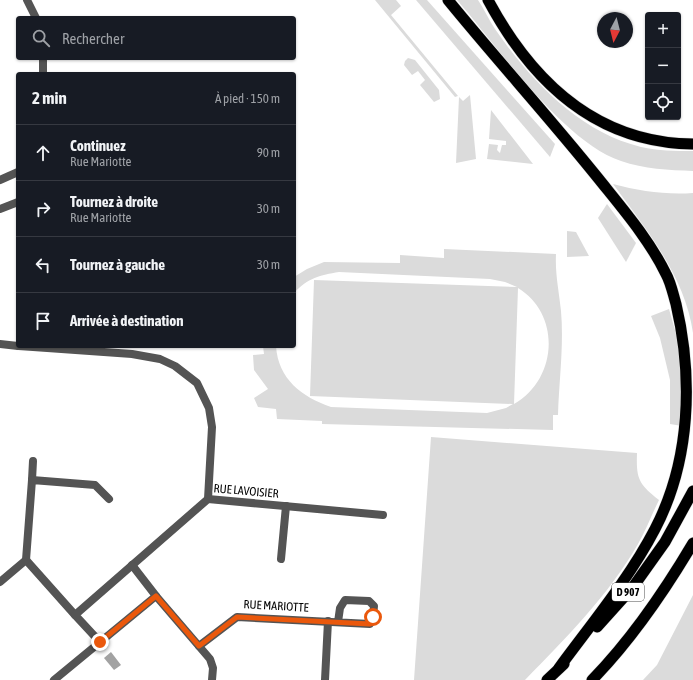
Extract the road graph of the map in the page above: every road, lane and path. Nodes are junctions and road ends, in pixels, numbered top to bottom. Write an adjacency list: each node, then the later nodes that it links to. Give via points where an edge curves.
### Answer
1 (27, 0): 4 (street)
2 (448, 0): 33 (highway, via 636,225 667,274 688,356 690,397 685,440 673,484 655,528 623,580)
3 (488, 0): 7 (highway, via 526,57 548,83 575,106 601,122 628,134 657,141)
4 (35, 16)
5 (43, 60): 6 (street)
6 (43, 72)
7 (693, 144)
8 (16, 173): 9 (street)
9 (0, 180)
10 (16, 203): 11 (street)
11 (0, 209)
12 (0, 344): 13 (street)
13 (16, 346)
14 (47, 348): 19 (street, via 132,354 160,359 175,366 197,383 209,408 212,427)
15 (33, 461): 16 (street)
16 (32, 480): 18 (street, via 95,485); 24 (street)
17 (693, 491): 33 (highway, D 907, via 664,542 633,587)
18 (109, 499)
19 (208, 499): 20 (street, RUE LAVOISIER); 25 (street, RUE LAVOISIER)
20 (286, 506): 21 (street, RUE LAVOISIER); 23 (street)
21 (382, 514)
22 (693, 543): 38 (highway, D 907, via 637,629)
23 (281, 559)
24 (26, 560): 26 (street); 28 (street)
25 (132, 565): 27 (street); 28 (street, RUE LAVOISIER)
26 (0, 582)
27 (156, 596): 31 (street); 32 (street)
28 (75, 615): 31 (street)
29 (328, 621): 30 (street, RUE MARIOTTE); 32 (street, RUE MARIOTTE, via 237,617); 36 (street)
30 (338, 622): 30 (street, RUE MARIOTTE, via 340,608 345,600 369,601 374,606 370,624)
31 (100, 642): 34 (street)
32 (199, 646): 35 (street, via 210,659 213,668)
33 (559, 668): 37 (highway, D 907)
34 (57, 679)
35 (212, 680)
36 (324, 680)
37 (547, 680)
38 (592, 680)

